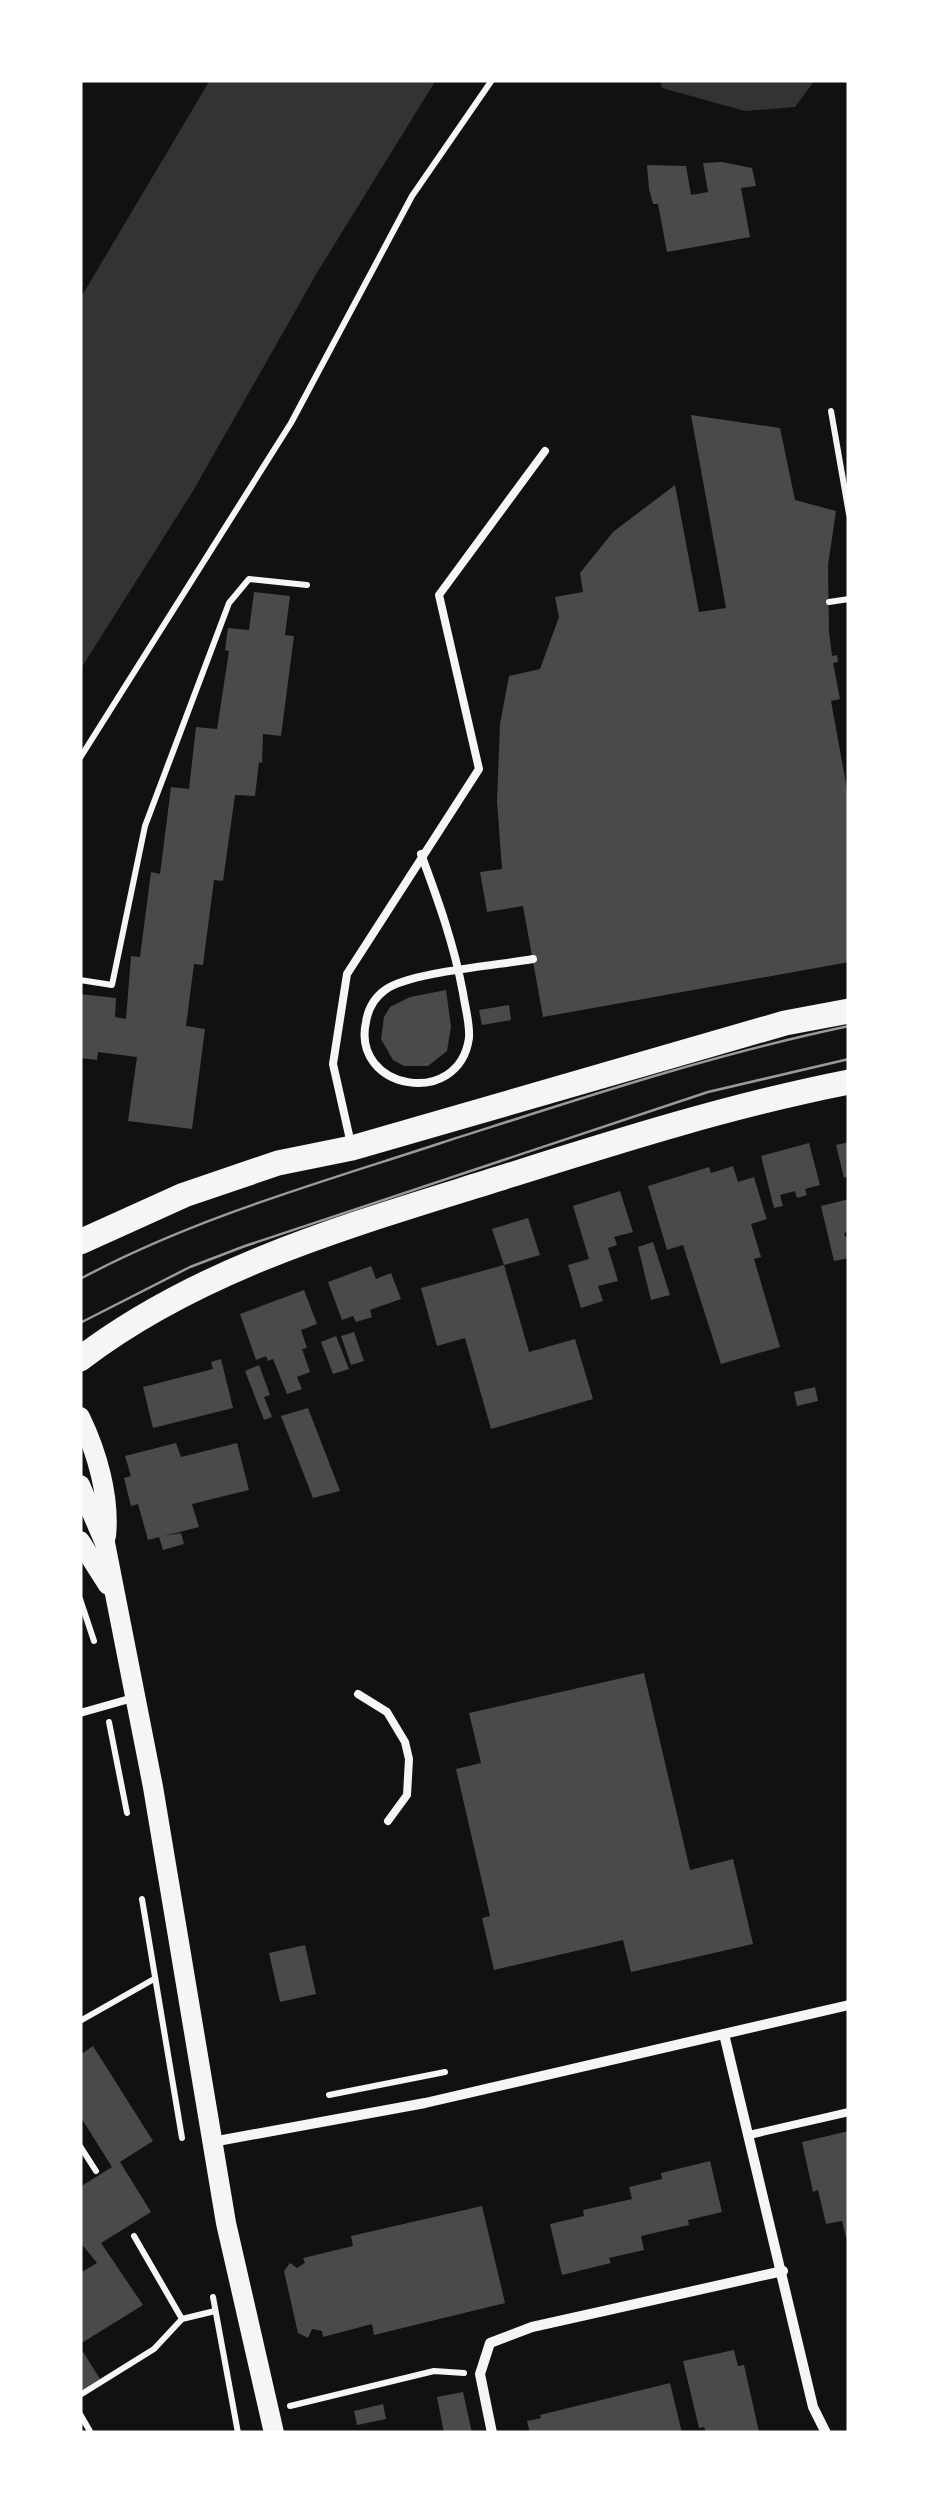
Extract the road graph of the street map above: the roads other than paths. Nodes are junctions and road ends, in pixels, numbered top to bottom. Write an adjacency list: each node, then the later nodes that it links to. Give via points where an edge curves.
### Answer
1 (545, 451): 2 (lane, via 439,595 479,769)
2 (421, 854): 3 (lane, via 454,944 469,1036 464,1054 440,1079 404,1083 374,1064 364,1031 367,1014 387,988 402,981 442,975); 6 (lane, via 347,974 334,1064)
3 (533, 959)
4 (849, 1011): 6 (main road, via 785,1023)
5 (849, 1082): 8 (main road, via 590,1150 249,1264 162,1304)
6 (352, 1148): 7 (main road, via 228,1178)
7 (80, 1242)
8 (80, 1359)
9 (80, 1417): 12 (main road, via 108,1512)
10 (80, 1486): 12 (main road)
11 (80, 1540): 13 (main road)
12 (105, 1543): 13 (main road)
13 (112, 1591): 15 (main road)
14 (358, 1694): 17 (lane, via 387,1712 405,1742 406,1795)
15 (134, 1698): 16 (lane); 22 (main road)
16 (80, 1713)
17 (388, 1821)
18 (849, 2005): 19 (street)
19 (724, 2034): 21 (street); 22 (street, via 426,2103)
20 (849, 2112): 21 (lane)
21 (749, 2135): 23 (street)
22 (212, 2142): 24 (main road)
23 (783, 2270): 25 (street, via 532,2327 490,2343 480,2374); 26 (street, via 812,2407)
24 (274, 2433)
25 (492, 2433)
26 (826, 2433)

